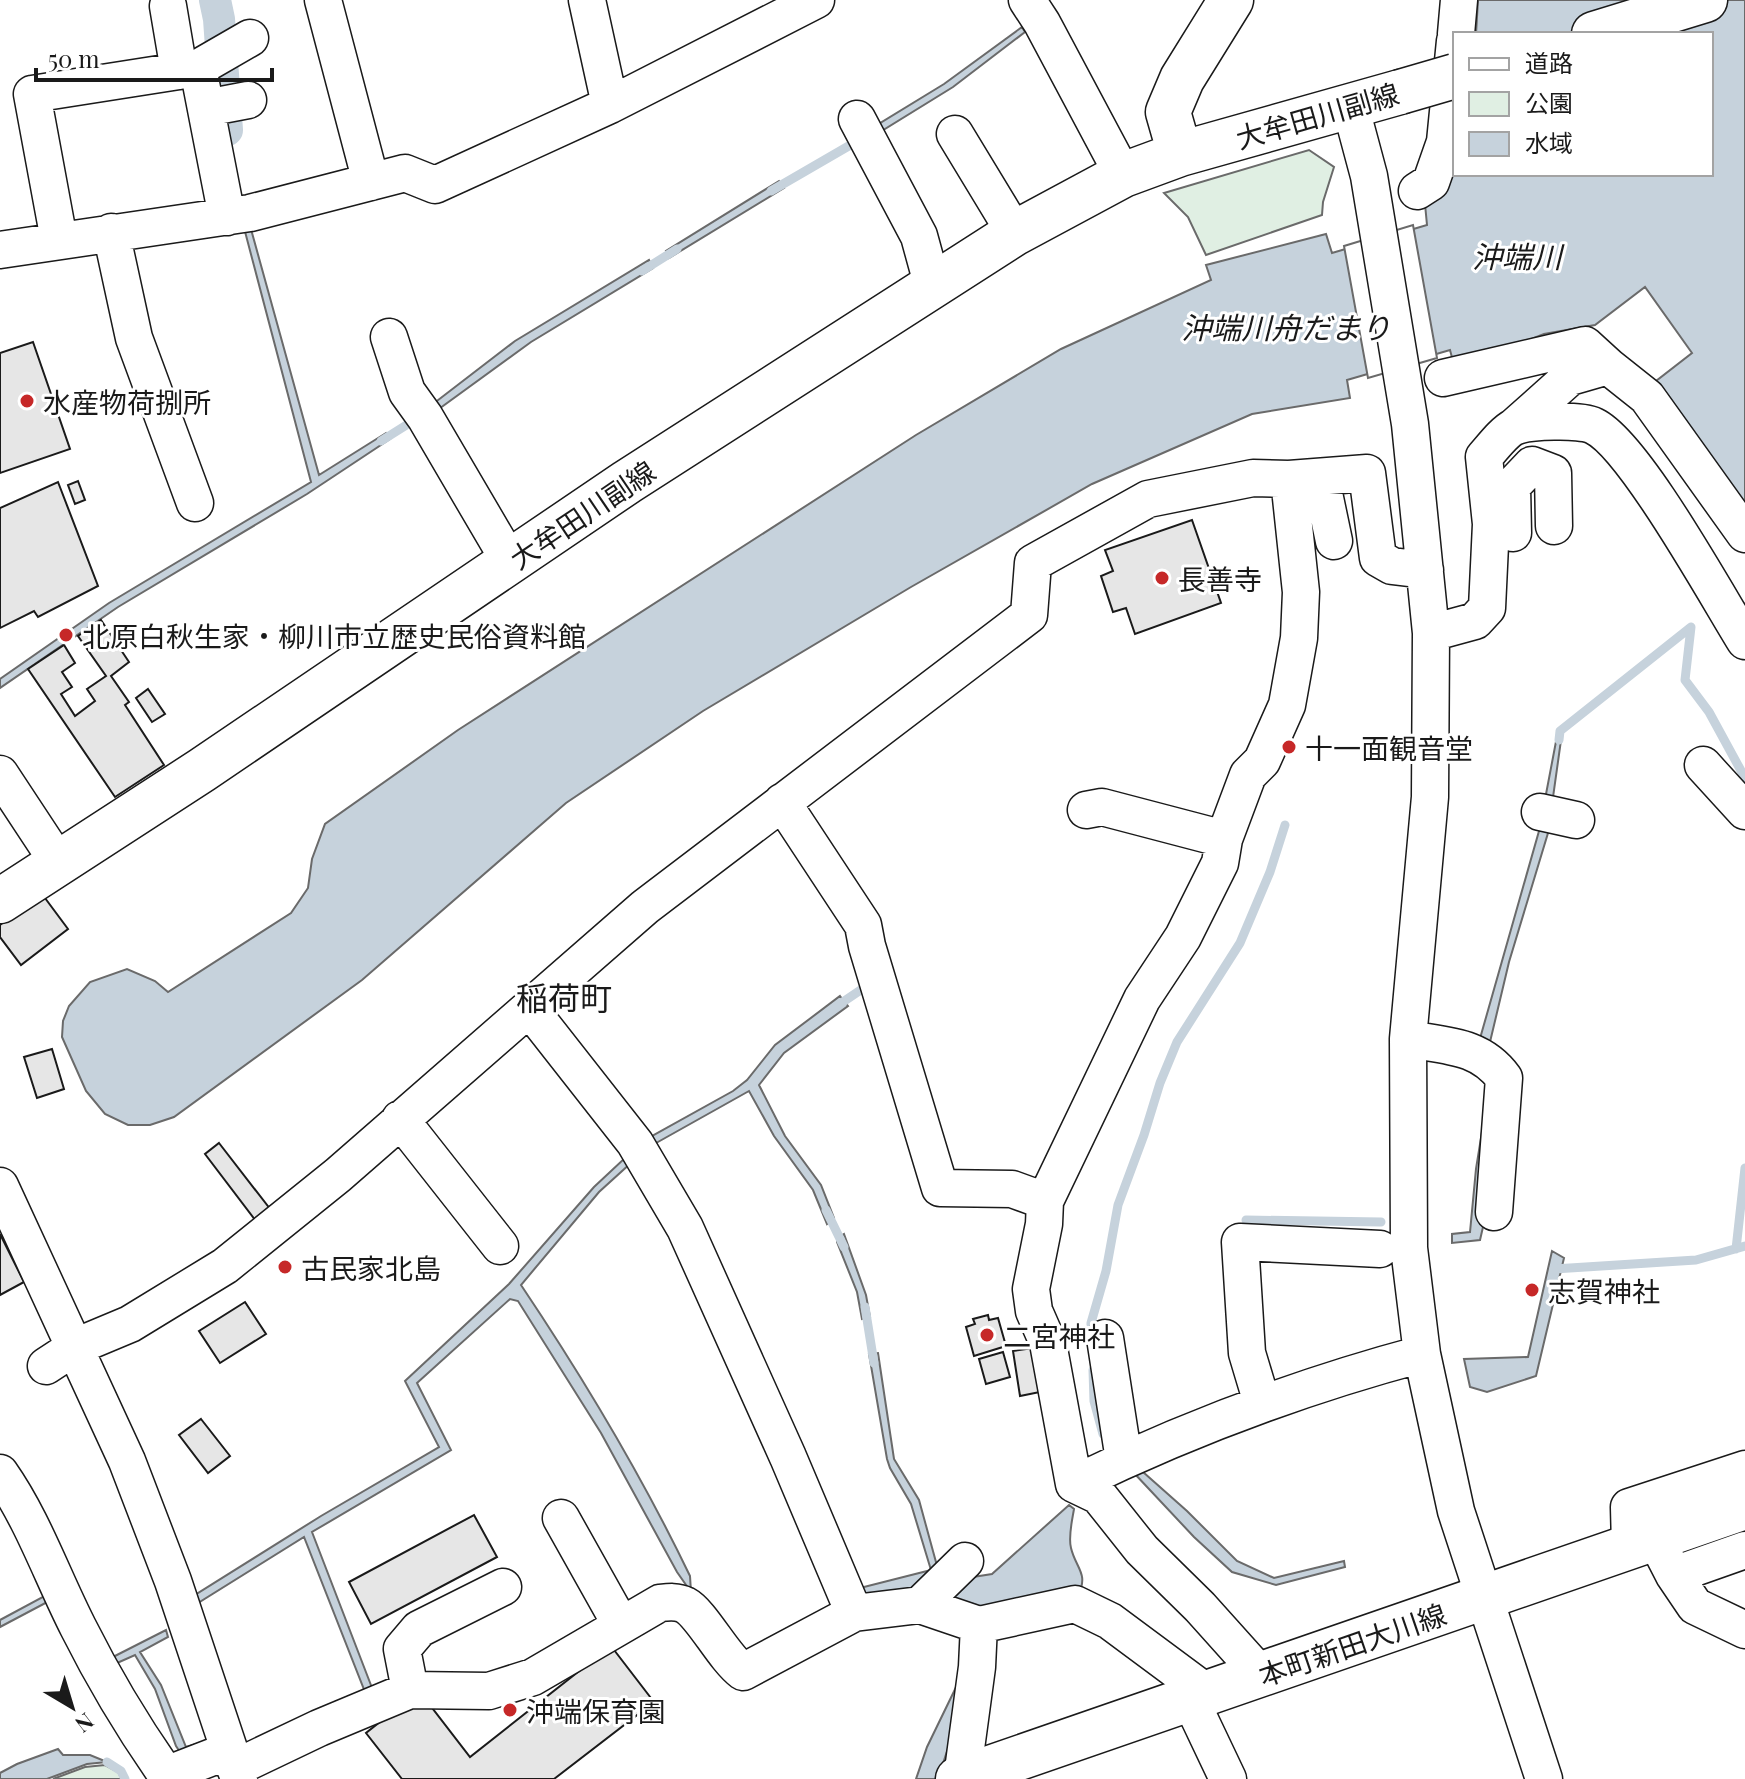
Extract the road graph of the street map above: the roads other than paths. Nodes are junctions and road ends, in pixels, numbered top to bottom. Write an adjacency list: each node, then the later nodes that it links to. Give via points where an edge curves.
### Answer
1 (323, 0): 23 (street)
2 (587, 0): 16 (street)
3 (816, 0): 16 (street)
4 (1231, 0): 21 (main road, via 1168,112)
5 (1459, 0): 9 (street)
6 (1705, 0): 10 (main road)
7 (168, 6): 13 (street)
8 (1034, 11): 22 (street)
9 (1456, 32)
10 (1601, 32)
11 (250, 38): 13 (street)
12 (1453, 61): 24 (street, via 1445,142 1431,182)
13 (189, 70): 18 (street); 29 (street, via 32,94)
14 (1453, 77): 17 (main road, 大牟田川副線, bridge)
15 (248, 100): 18 (street)
16 (610, 105): 23 (street, via 435,185 405,173)
17 (1350, 105): 21 (main road, 大牟田川副線); 42 (street, via 1369,176 1410,424)
18 (206, 108): 26 (street)
19 (863, 130): 31 (street, via 919,236)
20 (955, 134): 28 (street)
21 (1180, 154): 22 (main road, 大牟田川副線)
22 (1123, 175): 28 (main road, 大牟田川副線)
23 (371, 182): 26 (street)
24 (1417, 191)
25 (916, 208): 31 (street, via 927,231)
26 (238, 215): 27 (street)
27 (111, 232): 29 (street); 37 (street, via 134,338)
28 (1015, 233): 31 (main road, 大牟田川副線)
29 (59, 240): 30 (street)
30 (0, 250)
31 (937, 284): 41 (main road, 大牟田川副線)
32 (389, 337): 41 (street, via 407,392)
33 (1608, 366): 34 (street, via 1585,345); 35 (street, via 1570,377); 39 (street, via 1647,397)
34 (1443, 378)
35 (1514, 427): 43 (street, via 1484,457 1491,524); 45 (street, via 1593,425 1618,445)
36 (1291, 489): 40 (street, via 1325,498); 42 (street, via 1367,473 1378,558 1392,566); 48 (street, via 1253,478 1148,499 1033,563 1029,615); 53 (street, via 1301,592 1287,705 1262,761 1248,775)
37 (195, 503)
38 (1554, 526): 43 (street, via 1553,473 1532,465 1512,486 1514,548 1507,569)
39 (1745, 534)
40 (1334, 541)
41 (510, 562): 54 (main road, 大牟田川副線)
42 (1425, 570): 44 (street)
43 (1489, 577): 44 (street, via 1487,608 1475,621)
44 (1431, 633): 57 (street, via 1430,797)
45 (1745, 641)
46 (1703, 765): 50 (street)
47 (0, 774): 54 (street)
48 (782, 802): 56 (street, via 645,907); 60 (street, via 863,925 940,1188 1012,1189)
49 (1086, 810): 53 (street, via 1102,807)
50 (1745, 811)
51 (1540, 812): 52 (street)
52 (1576, 820)
53 (1224, 839): 60 (street, via 1220,863 1183,937 1142,999)
54 (58, 862): 55 (main road, 大牟田川副線)
55 (0, 901)
56 (529, 1008): 58 (street); 79 (street, via 639,1149 685,1228)
57 (1408, 1039): 61 (street, via 1475,1052 1504,1078); 65 (street, via 1409,1248)
58 (400, 1119): 62 (street); 66 (street, via 225,1266 130,1324)
59 (2, 1198): 66 (street)
60 (1045, 1201): 71 (street, via 1031,1289 1048,1343)
61 (1494, 1212)
62 (500, 1246)
63 (1380, 1249): 67 (street, via 1240,1242 1247,1353)
64 (1105, 1338): 68 (street)
65 (1422, 1354): 67 (street); 78 (street, via 1456,1511)
66 (60, 1356): 87 (street, via 127,1461)
67 (1262, 1403): 68 (street)
68 (1120, 1462): 71 (street)
69 (1745, 1469): 75 (street, via 1629,1507)
70 (0, 1473): 87 (street, via 85,1609 127,1718 163,1770)
71 (1074, 1484): 84 (street, via 1099,1496 1142,1550)
72 (1745, 1507): 75 (main road, 本町新田大川線)
73 (561, 1518): 81 (street)
74 (1745, 1550): 75 (street)
75 (1653, 1553): 78 (main road, 本町新田大川線); 83 (street, via 1695,1606)
76 (965, 1561): 80 (street)
77 (503, 1587): 85 (street, via 419,1629 402,1649)
78 (1485, 1598): 84 (main road, 本町新田大川線); 90 (street)
79 (848, 1600): 80 (street); 81 (street, via 743,1672 688,1606 660,1603)
80 (920, 1605): 82 (street)
81 (621, 1625): 85 (street, via 533,1677 489,1691)
82 (979, 1625): 86 (street, via 1075,1604 1110,1621); 88 (street)
83 (1745, 1630)
84 (1261, 1675): 86 (main road, 本町新田大川線)
85 (410, 1690): 87 (street)
86 (1198, 1696): 88 (main road, 本町新田大川線); 89 (street)
87 (234, 1766)
88 (960, 1778)
89 (1228, 1779)
90 (1544, 1779)

